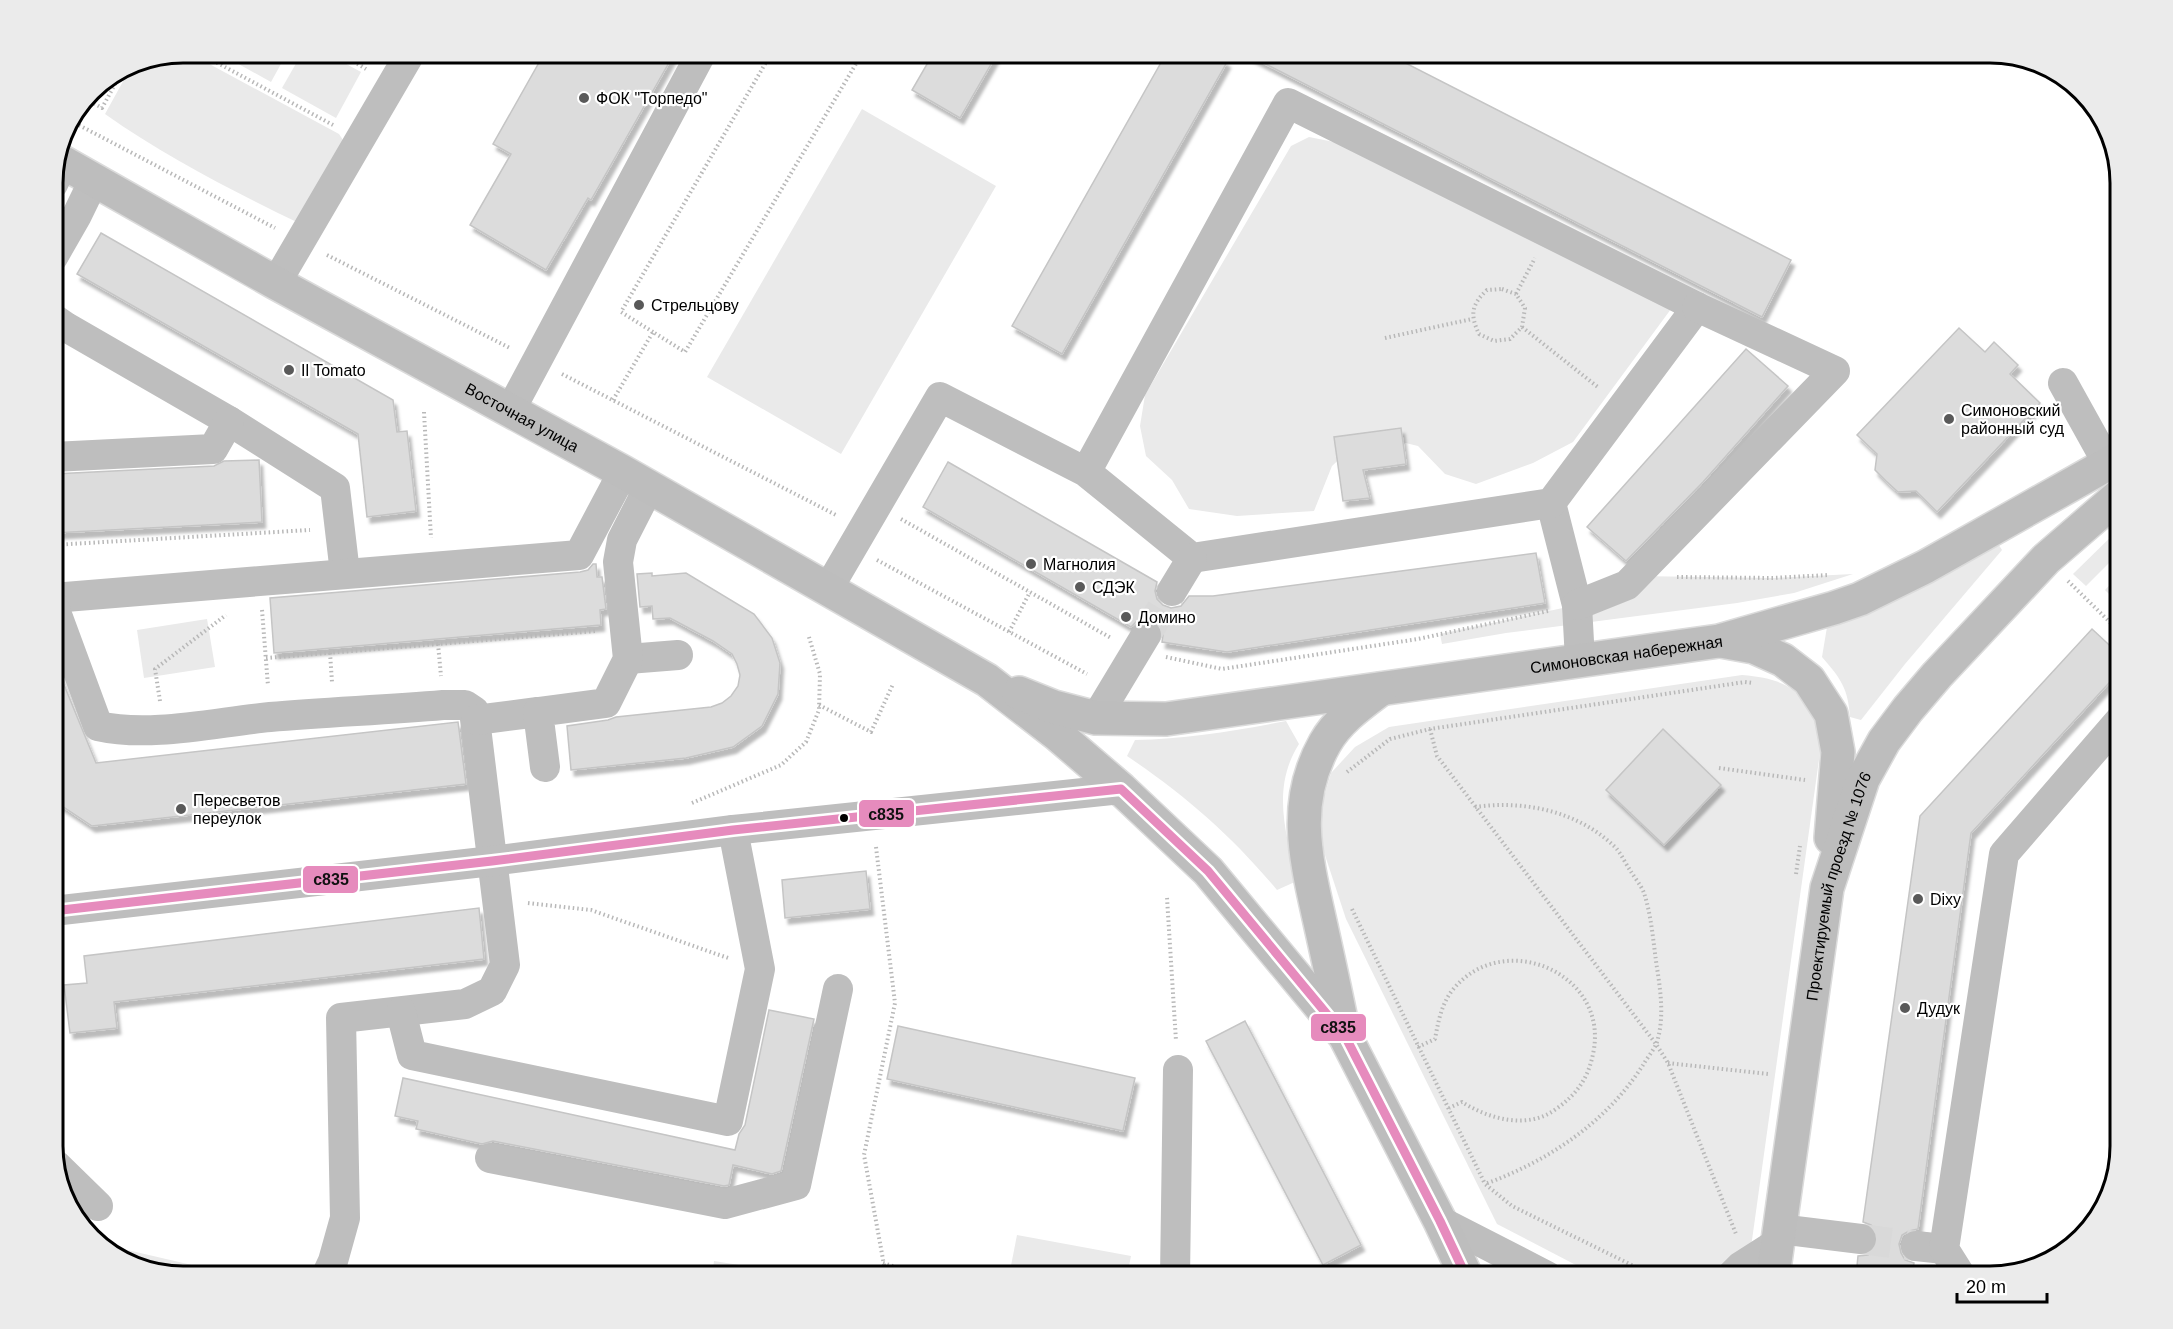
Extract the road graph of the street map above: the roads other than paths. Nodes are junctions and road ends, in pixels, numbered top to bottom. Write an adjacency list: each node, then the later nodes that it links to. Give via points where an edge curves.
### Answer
1 (405, 63): 6 (street)
2 (696, 63): 10 (street)
3 (64, 170): 4 (main road, Восточная улица)
4 (94, 180): 5 (street); 6 (main road, Восточная улица)
5 (63, 240)
6 (276, 283): 10 (main road, Восточная улица)
7 (1697, 307): 15 (street, via 1288,103); 17 (street); 24 (street, via 1835,371 1627,585)
8 (63, 325): 11 (street)
9 (2064, 383): 12 (street)
10 (510, 411): 16 (main road, Восточная улица)
11 (229, 422): 13 (street, via 213,449); 20 (street, via 335,488)
12 (2110, 455)
13 (63, 456)
14 (2110, 463): 27 (main road, Симоновская набережная, via 1925,567 1860,598)
15 (1086, 472): 19 (street); 21 (street, via 940,398)
16 (636, 479): 20 (street, via 579,555); 21 (main road, Восточная улица); 29 (street, via 618,562)
17 (1551, 503): 19 (street); 24 (street)
18 (2110, 506): 41 (main road, Проектируемый проезд № 1076, via 2055,568 1937,675 1884,741 1863,779)
19 (1192, 558): 22 (street)
20 (345, 573): 23 (street)
21 (828, 589): 31 (main road, Восточная улица)
22 (1172, 591)
23 (63, 597)
24 (1577, 605): 30 (street)
25 (63, 631): 35 (street, via 98,726 118,730 164,729 270,717 465,705 474,711)
26 (1146, 635): 34 (street)
27 (1719, 641): 30 (main road, Симоновская набережная); 41 (main road, via 1754,647 1783,660 1809,680 1831,714 1838,752)
28 (678, 655): 29 (street)
29 (628, 659): 33 (street, via 606,703)
30 (1580, 660): 32 (main road, Симоновская набережная)
31 (987, 680): 34 (main road, Восточная улица, via 1054,707); 38 (main road, Восточная улица)
32 (1381, 689): 34 (main road, Симоновская набережная, via 1166,719); 45 (main road, via 1351,712 1326,741 1309,777 1305,811 1305,851)
33 (538, 712): 35 (street); 37 (street)
34 (1096, 718)
35 (476, 720): 40 (street)
36 (2110, 732): 61 (street, via 2004,854 1930,1247)
37 (545, 766)
38 (1121, 789): 39 (street); 45 (main road, Восточная улица, via 1208,871)
39 (734, 830): 40 (street); 44 (street, via 760,969 728,1121 412,1055)
40 (492, 861): 42 (street); 44 (street, via 505,964 492,991 465,1004)
41 (1827, 888): 53 (main road, Проектируемый проезд № 1076)
42 (63, 910)
43 (838, 989): 47 (street, via 796,1185 725,1204)
44 (401, 1011): 55 (street, via 341,1018 345,1218)
45 (1345, 1036): 52 (main road, Восточная улица)
46 (1178, 1070): 56 (street)
47 (490, 1158)
48 (64, 1165): 49 (street)
49 (89, 1168)
50 (66, 1174): 51 (street)
51 (98, 1206)
52 (1440, 1221): 57 (main road, Восточная улица); 58 (street)
53 (1778, 1237): 54 (street); 59 (street); 60 (main road, Проектируемый проезд № 1076)
54 (1861, 1239)
55 (331, 1266)
56 (1175, 1266)
57 (1461, 1266)
58 (1528, 1266)
59 (1743, 1266)
60 (1774, 1266)
61 (1950, 1266)

